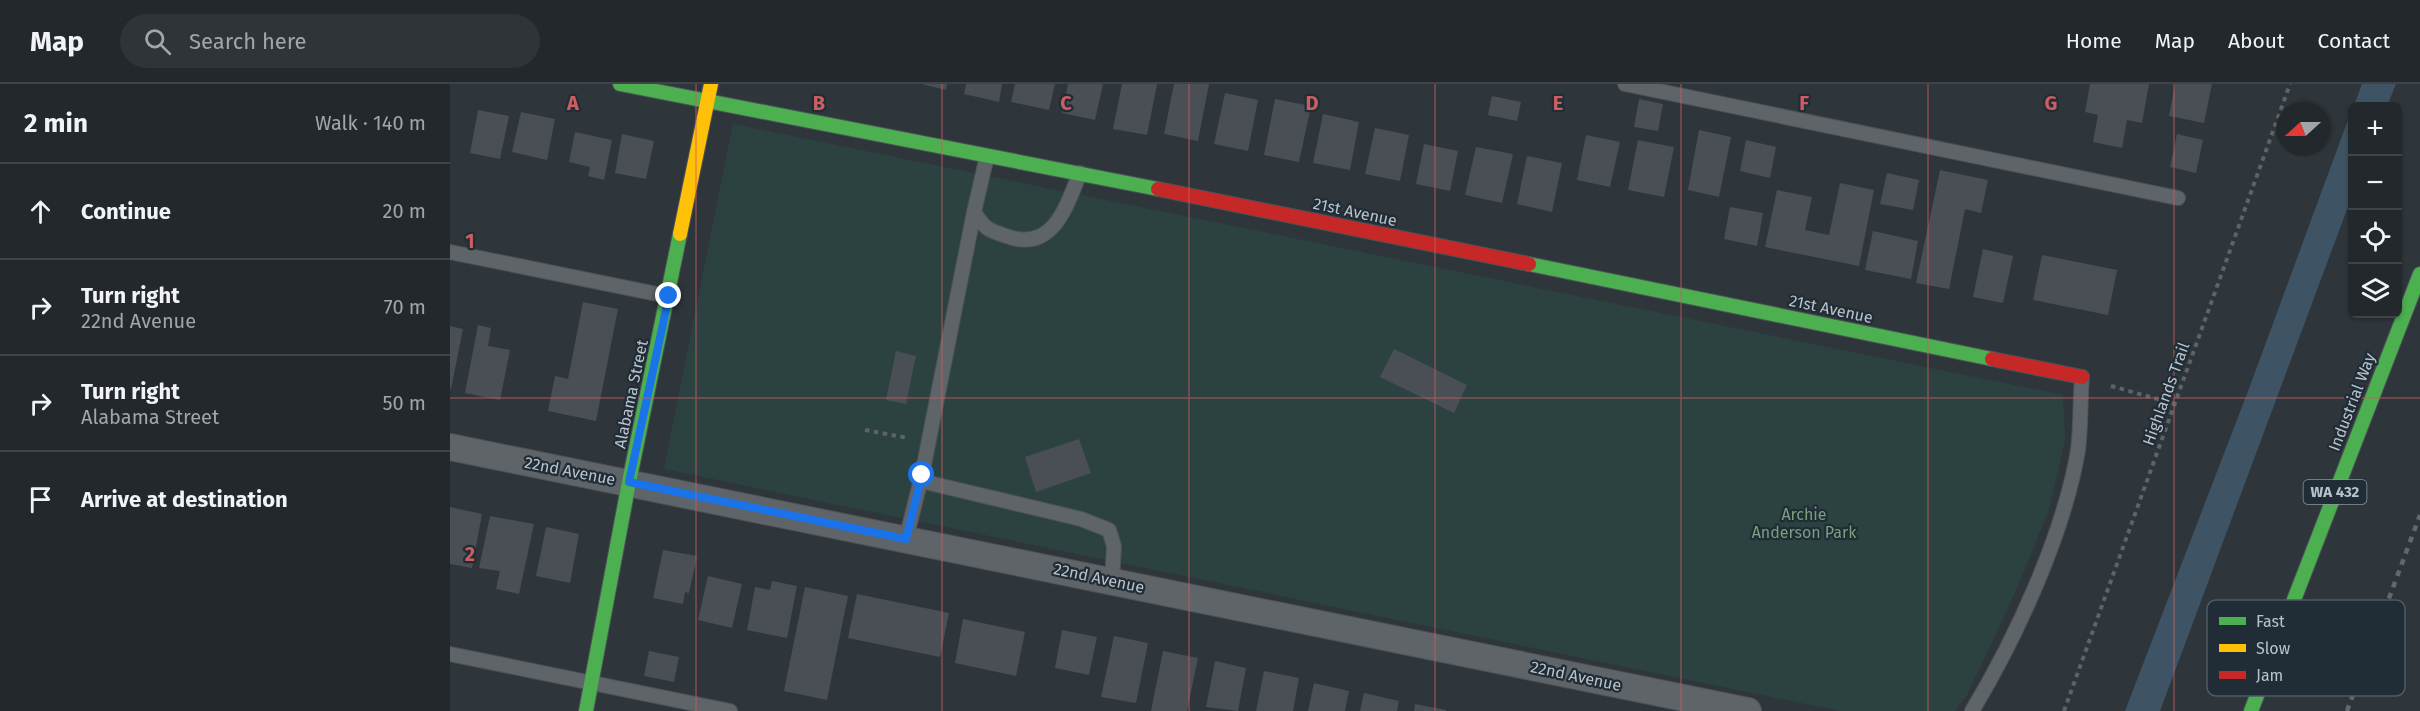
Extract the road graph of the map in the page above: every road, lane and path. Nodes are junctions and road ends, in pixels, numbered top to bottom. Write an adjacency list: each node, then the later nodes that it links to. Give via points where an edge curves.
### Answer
1 (620, 84): 5 (street, 21st Avenue)
2 (711, 84): 5 (street, Alabama Street)
3 (1625, 84): 8 (lane)
4 (2290, 84): 14 (path, Highlands Trail)
5 (707, 103): 6 (street, 21st Avenue); 12 (street, Alabama Street)
6 (987, 156): 7 (street, 21st Avenue); 9 (lane)
7 (1080, 173): 9 (lane, via 1061,218 1043,236 1017,240 985,229); 13 (street, 21st Avenue)
8 (2178, 198)
9 (974, 212): 16 (lane)
10 (450, 252): 12 (lane)
11 (2420, 273): 22 (street, Industrial Way / WA 432)
12 (669, 296): 18 (street, Alabama Street)
13 (2082, 377): 14 (path); 29 (lane, via 2078,450 2056,531 1988,684)
14 (2175, 404): 30 (path, Highlands Trail)
15 (865, 430): 16 (path)
16 (929, 442): 19 (lane)
17 (450, 447): 18 (street, 22nd Avenue)
18 (629, 482): 20 (street, 22nd Avenue); 24 (street, Alabama Street)
19 (921, 482): 20 (lane); 21 (lane, via 1081,519 1109,530 1114,546)
20 (906, 539): 21 (street, 22nd Avenue)
21 (1112, 581): 28 (street, 22nd Avenue)
22 (2294, 600)
23 (450, 654): 24 (lane)
24 (592, 682): 26 (street, Alabama Street); 27 (lane)
25 (2257, 696): 31 (street, Industrial Way / WA 432)
26 (586, 711)
27 (730, 711)
28 (1748, 711)
29 (1972, 711)
30 (2064, 711)
31 (2251, 711)

